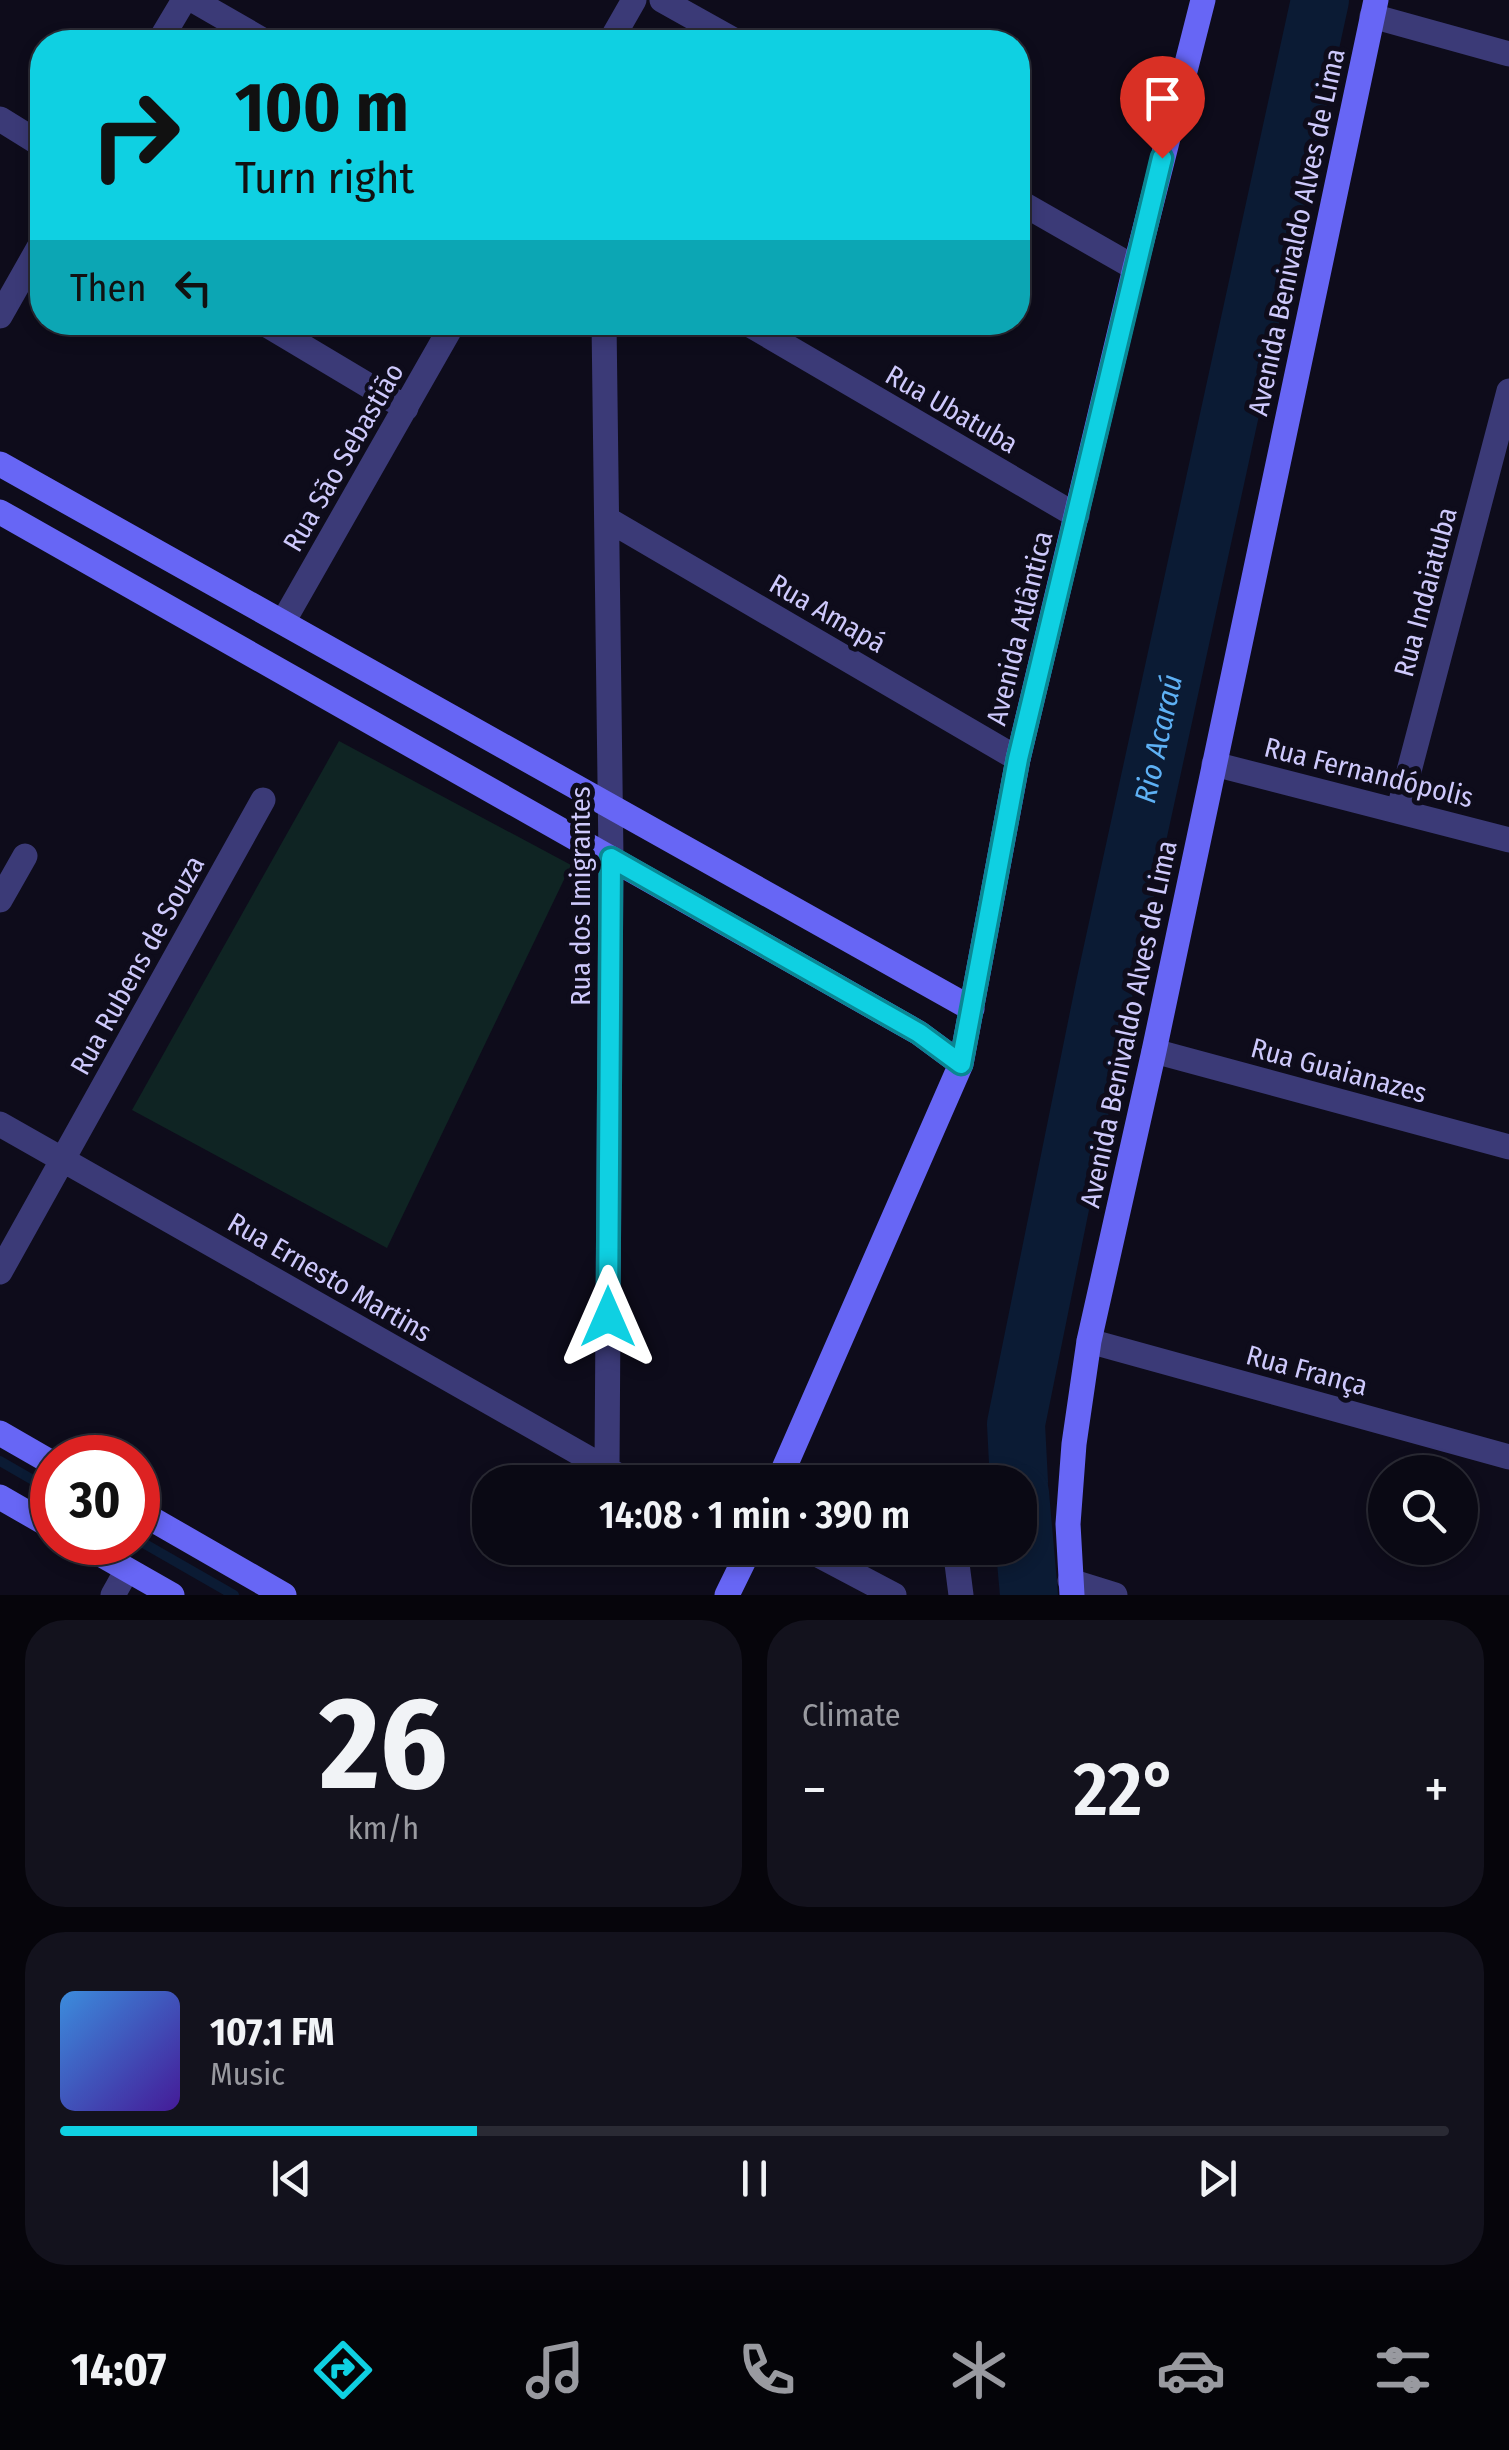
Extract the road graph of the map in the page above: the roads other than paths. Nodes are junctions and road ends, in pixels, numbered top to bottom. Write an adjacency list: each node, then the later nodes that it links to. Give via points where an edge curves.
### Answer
1 (184, 0): 7 (street)
2 (193, 0): 8 (street)
3 (634, 0): 9 (street)
4 (662, 0): 10 (street)
5 (1194, 4): 16 (street, Avenida Atlântica)
6 (1374, 8): 11 (street); 30 (street, Avenida Benivaldo Alves de Lima)
7 (166, 30)
8 (245, 30)
9 (617, 30)
10 (716, 30)
11 (1509, 54)
12 (0, 119): 13 (street)
13 (30, 137)
14 (1030, 209): 16 (street)
15 (30, 263): 17 (street)
16 (1134, 268): 26 (street, Avenida Atlântica)
17 (0, 316)
18 (284, 335): 23 (street)
19 (447, 335): 23 (street, Rua São Sebastião)
20 (604, 335): 27 (street, Rua dos Imigrantes)
21 (767, 335): 26 (street, Rua Ubatuba)
22 (1509, 391): 33 (street, Rua Indaiatuba)
23 (406, 408): 28 (street, Rua São Sebastião)
24 (0, 464): 28 (street)
25 (0, 512): 36 (street)
26 (1077, 516): 29 (street, Avenida Atlântica)
27 (606, 519): 29 (street, Rua Amapá); 32 (street, Rua dos Imigrantes)
28 (283, 622): 32 (street)
29 (1018, 759): 38 (street, Avenida Atlântica)
30 (1214, 764): 33 (street, Rua Fernandópolis); 39 (street, Avenida Benivaldo Alves de Lima)
31 (262, 800): 43 (street, Rua Rubens de Souza)
32 (610, 806): 36 (street, Rua dos Imigrantes); 38 (street)
33 (1399, 810): 34 (street, Rua Fernandópolis)
34 (1509, 840)
35 (25, 856): 37 (street)
36 (611, 858): 40 (street, via 919,1033); 50 (street, Rua dos Imigrantes)
37 (0, 900)
38 (972, 1009): 40 (street, Avenida Atlântica)
39 (1154, 1051): 42 (street, Rua Guaianazes); 45 (street, Avenida Benivaldo Alves de Lima)
40 (961, 1064): 51 (street, Avenida Atlântica)
41 (0, 1124): 43 (street, Rua Ernesto Martins)
42 (1509, 1148)
43 (63, 1159): 44 (street, Rua Rubens de Souza); 49 (street, Rua Ernesto Martins)
44 (0, 1272)
45 (1089, 1341): 48 (street, Rua França); 60 (street, Avenida Benivaldo Alves de Lima, via 1068,1524)
46 (0, 1433): 47 (street)
47 (30, 1450)
48 (1509, 1457)
49 (598, 1465)
50 (607, 1465)
51 (785, 1465)
52 (0, 1497): 53 (street)
53 (30, 1514)
54 (160, 1524): 63 (street)
55 (119, 1565): 59 (street)
56 (740, 1565): 64 (street)
57 (837, 1565): 65 (street)
58 (957, 1565): 66 (street)
59 (127, 1570): 61 (street); 62 (street)
60 (1071, 1588): 67 (street)
61 (113, 1595)
62 (172, 1595)
63 (284, 1595)
64 (727, 1595)
65 (894, 1595)
66 (961, 1595)
67 (1115, 1595)

